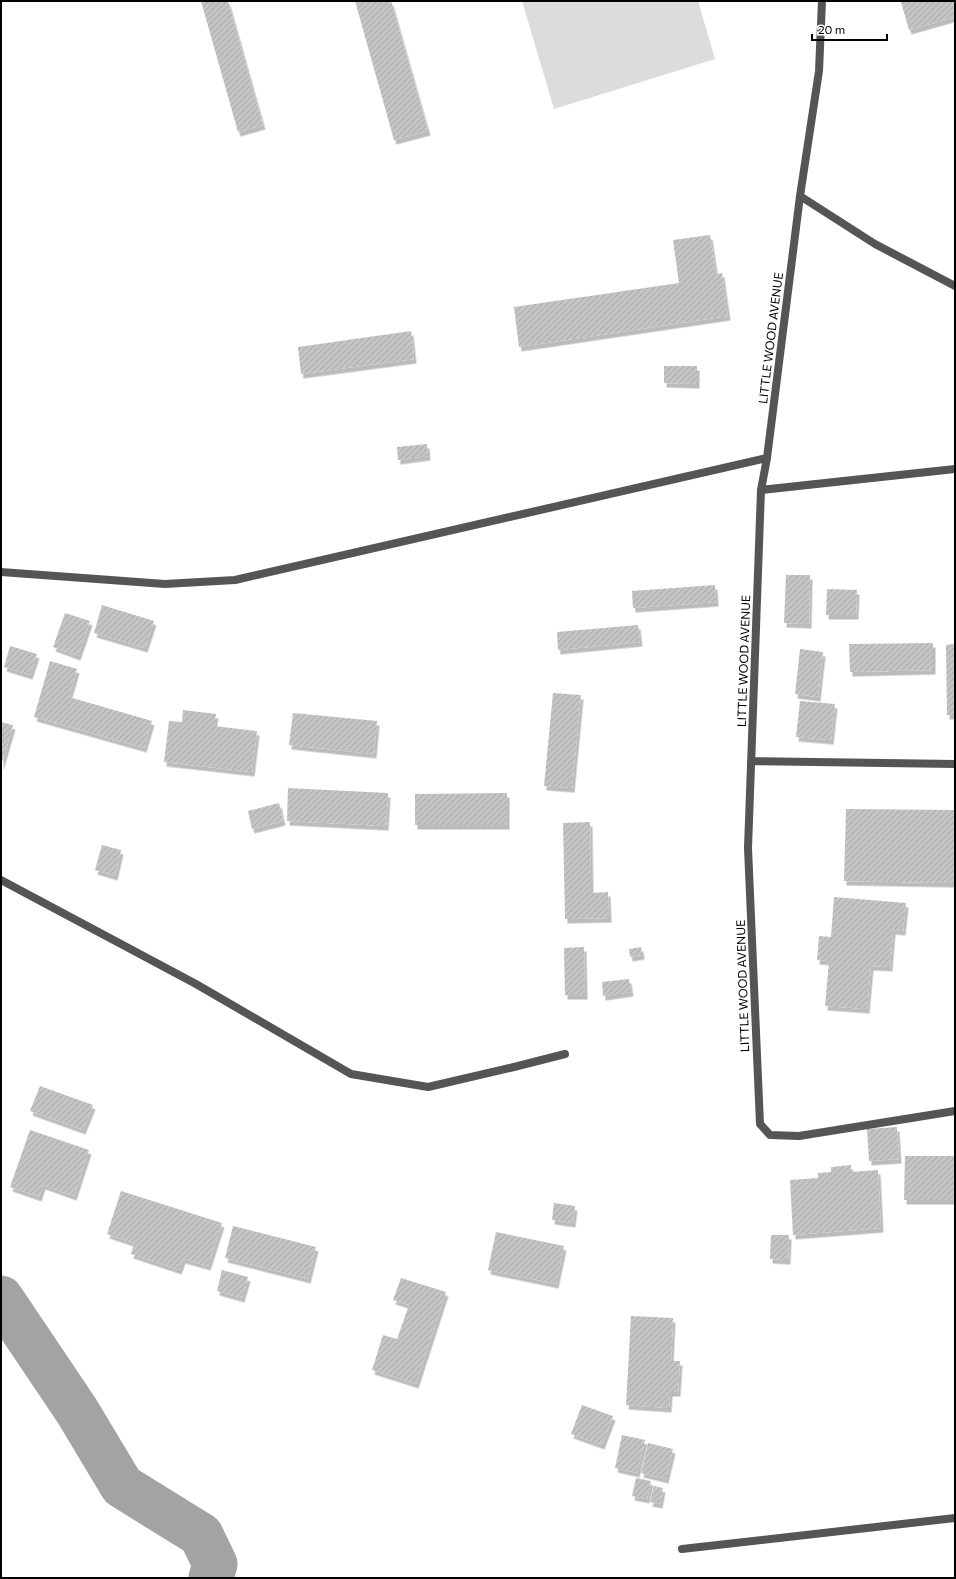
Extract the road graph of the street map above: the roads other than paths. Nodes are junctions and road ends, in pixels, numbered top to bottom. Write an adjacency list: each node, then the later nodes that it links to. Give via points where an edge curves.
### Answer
1 (822, 1): 2 (street, LITTLE WOOD AVENUE, via 819,71)
2 (800, 196): 3 (street, via 875,244); 4 (street, LITTLE WOOD AVENUE)
3 (955, 286)
4 (767, 458): 6 (street, LITTLE WOOD AVENUE); 7 (street, via 235,580 165,584)
5 (955, 469): 6 (street)
6 (761, 490): 8 (street, LITTLE WOOD AVENUE)
7 (1, 572)
8 (751, 761): 9 (street); 12 (street, LITTLE WOOD AVENUE, via 748,848 760,1124 770,1135 799,1136)
9 (955, 764)
10 (1, 880): 11 (street, via 196,984 351,1074 428,1087)
11 (565, 1054)
12 (955, 1111)
13 (955, 1518): 14 (street)
14 (682, 1549)

